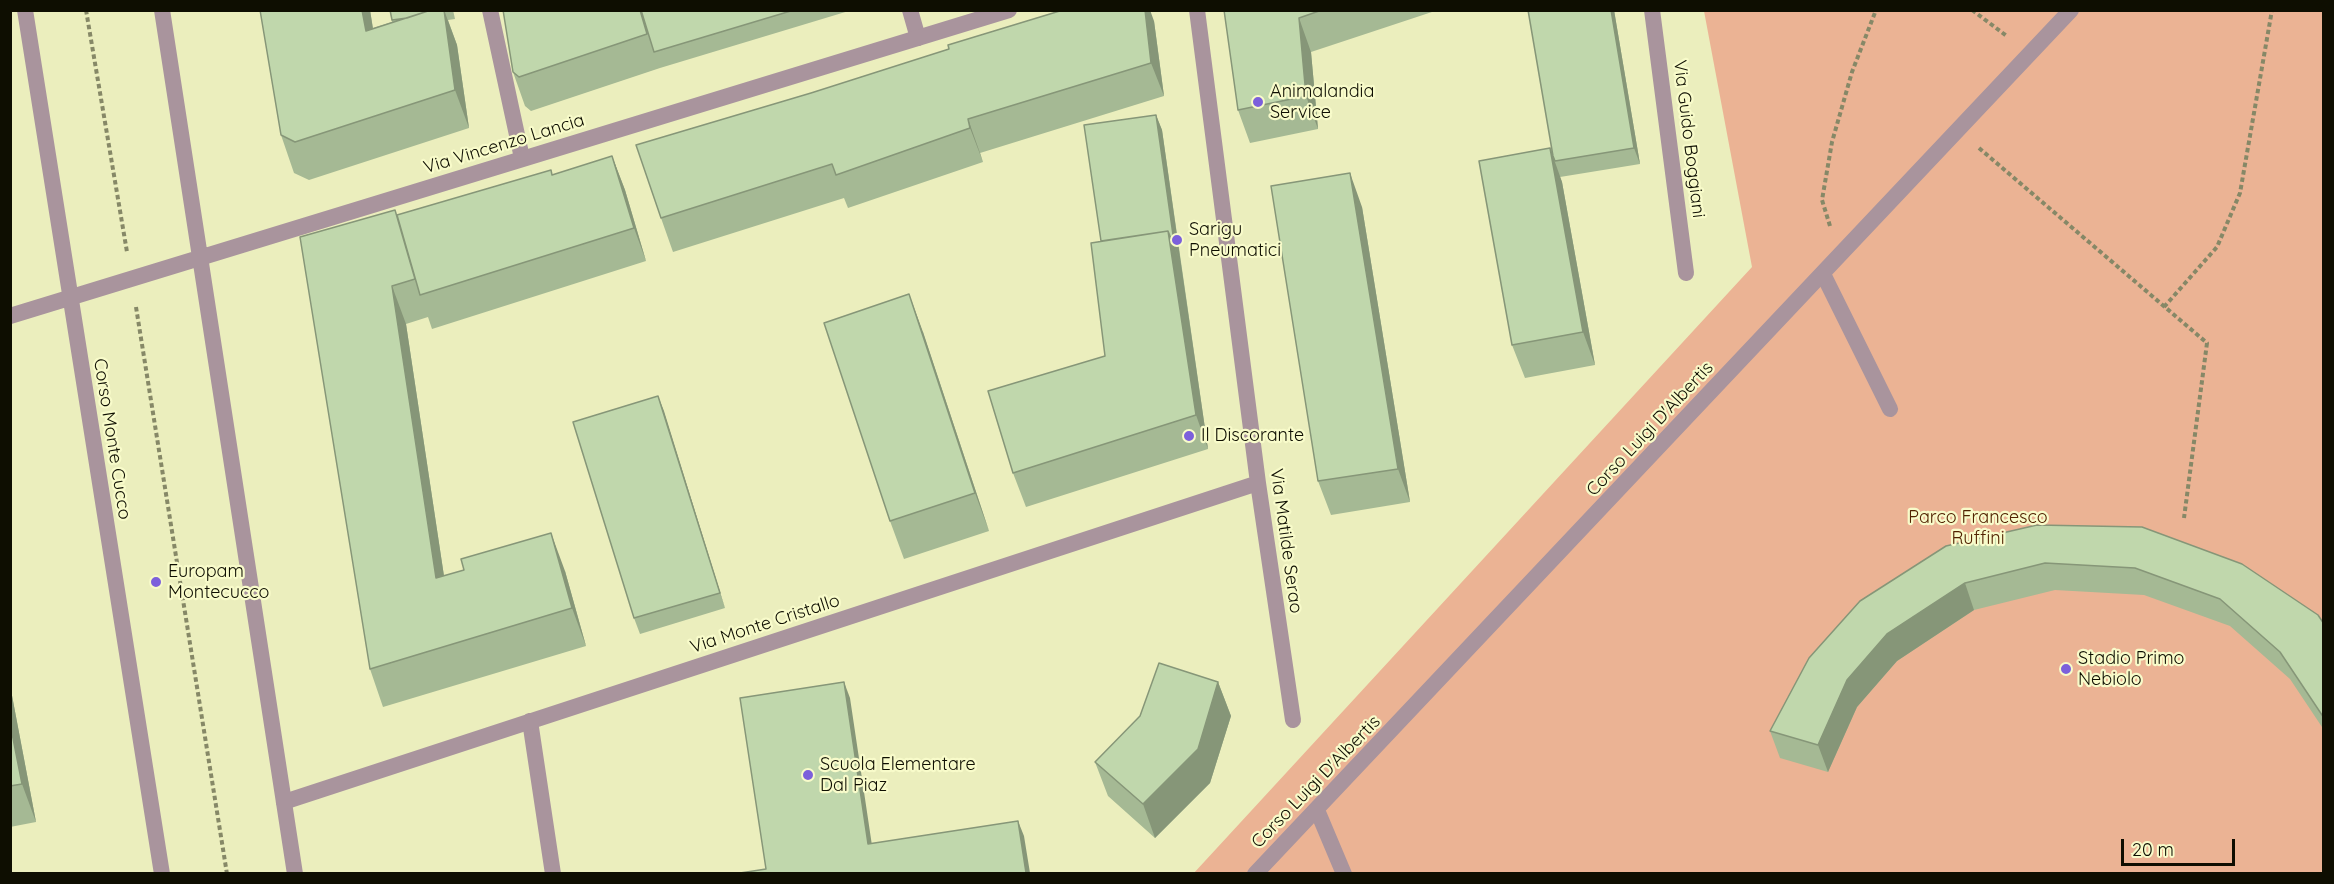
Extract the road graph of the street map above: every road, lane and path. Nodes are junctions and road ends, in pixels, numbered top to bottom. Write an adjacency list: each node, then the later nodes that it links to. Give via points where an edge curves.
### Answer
1 (25, 10): 22 (street, Corso Monte Cucco)
2 (86, 10): 21 (path)
3 (162, 10): 18 (street)
4 (490, 10): 16 (street)
5 (910, 10): 13 (street)
6 (1010, 10): 13 (street, Via Vincenzo Lancia)
7 (1197, 10): 26 (street, Via Matilde Serao)
8 (1652, 10): 19 (street, Via Guido Boggiani)
9 (1876, 10): 17 (path, via 1852,72 1832,142 1822,200)
10 (1972, 10): 14 (path)
11 (2071, 10): 14 (street, Corso Luigi D'Albertis)
12 (2271, 10): 23 (path, via 2240,193 2217,247)
13 (918, 38): 16 (street, Via Vincenzo Lancia)
14 (2030, 54): 15 (street, Corso Luigi D'Albertis)
15 (1958, 130): 17 (street, Corso Luigi D'Albertis); 23 (path)
16 (522, 158): 18 (street, Via Vincenzo Lancia)
17 (1839, 256): 20 (street, Corso Luigi D'Albertis)
18 (200, 258): 21 (street, Via Vincenzo Lancia); 30 (street)
19 (1686, 273)
20 (1823, 274): 25 (street); 31 (street, Corso Luigi D'Albertis)
21 (132, 279): 22 (street, Via Vincenzo Lancia); 33 (path)
22 (69, 299): 24 (street, Via Vincenzo Lancia); 32 (street, Corso Monte Cucco)
23 (2164, 307): 27 (path, via 2207,343)
24 (10, 316)
25 (1890, 409)
26 (1258, 483): 28 (street, Via Matilde Serao); 29 (street, Via Monte Cristallo)
27 (2184, 518)
28 (1293, 720)
29 (530, 721): 30 (street, Via Monte Cristallo); 35 (street)
30 (284, 802): 34 (street)
31 (1317, 810): 36 (street, Corso Luigi D'Albertis); 37 (street)
32 (162, 873)
33 (227, 873)
34 (295, 873)
35 (553, 873)
36 (1255, 873)
37 (1344, 873)

